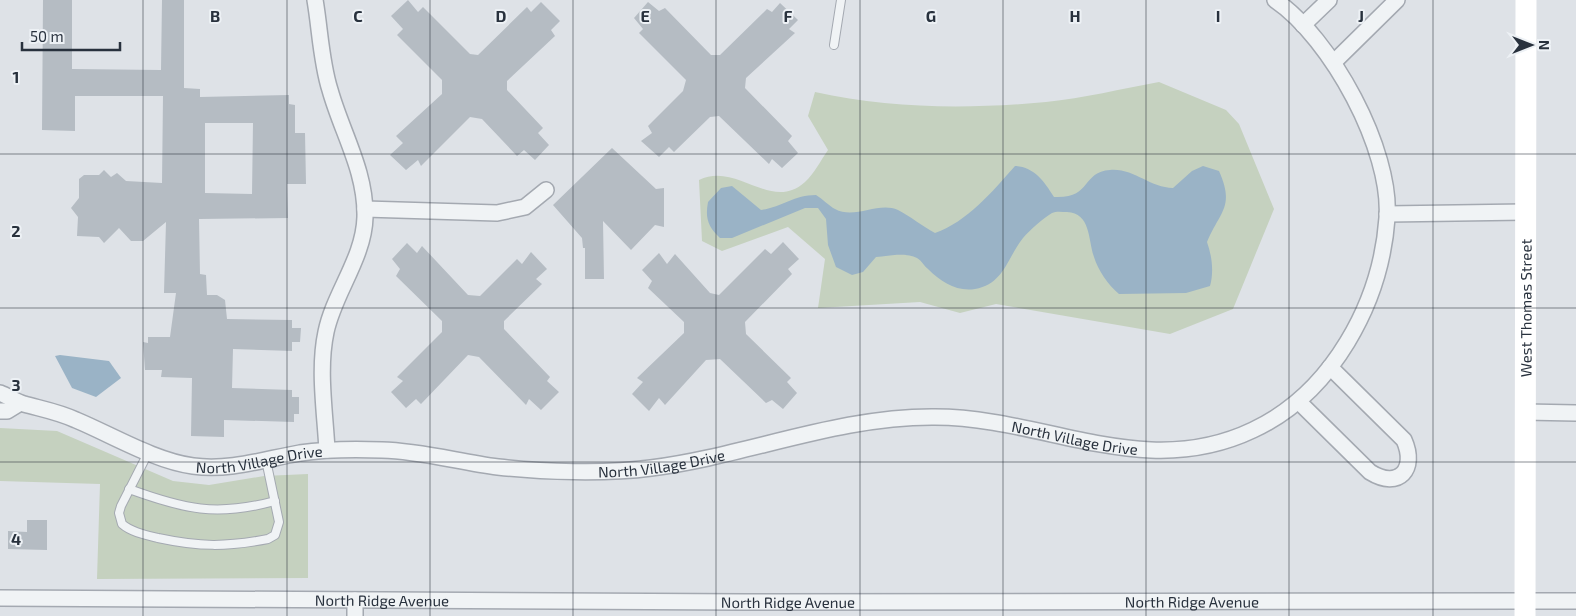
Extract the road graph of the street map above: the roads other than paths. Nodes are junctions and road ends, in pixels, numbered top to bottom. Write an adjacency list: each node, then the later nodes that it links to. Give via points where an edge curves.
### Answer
1 (315, 0): 11 (street, via 329,89 361,177)
2 (842, 0): 8 (lane)
3 (1275, 0): 7 (street, North Village Drive)
4 (1329, 0): 7 (street)
5 (1397, 0): 9 (street)
6 (1526, 0): 12 (street, West Thomas Street)
7 (1303, 25): 9 (street, North Village Drive)
8 (834, 45)
9 (1334, 62): 13 (street, North Village Drive, via 1372,139 1384,184)
10 (546, 190): 11 (street, via 524,207 497,213)
11 (365, 209): 21 (street, via 362,237 332,309 326,333 323,358)
12 (1526, 212): 13 (street); 19 (street, West Thomas Street)
13 (1387, 214): 14 (street, North Village Drive, via 1381,260 1362,315)
14 (1330, 367): 16 (street, North Village Drive); 16 (street, via 1404,440 1410,463 1403,474 1393,479 1370,472)
15 (0, 393): 17 (street, North Village Drive)
16 (1300, 402): 21 (street, North Village Drive, via 1255,430 1231,440 1150,451 1087,444 1008,424 934,417 856,424 701,460 618,471 500,467 412,452)
17 (20, 403): 18 (street, via 7,411); 22 (street, North Village Drive, via 69,416)
18 (0, 411)
19 (1525, 412): 20 (street); 30 (street, West Thomas Street)
20 (1576, 413)
21 (327, 450): 23 (street, North Village Drive)
22 (149, 452): 23 (street, North Village Drive, via 190,466 226,467); 24 (lane)
23 (266, 460): 25 (lane)
24 (129, 489): 25 (lane, via 168,504 194,509 235,509); 25 (lane, via 119,513 122,524 148,536 212,546 273,537 279,527)
25 (274, 501)
26 (0, 598): 27 (street, North Ridge Avenue)
27 (355, 600): 29 (street, North Ridge Avenue); 31 (street)
28 (1576, 601): 30 (street, North Ridge Avenue)
29 (744, 609): 30 (street, North Ridge Avenue)
30 (1525, 609)
31 (355, 616)

